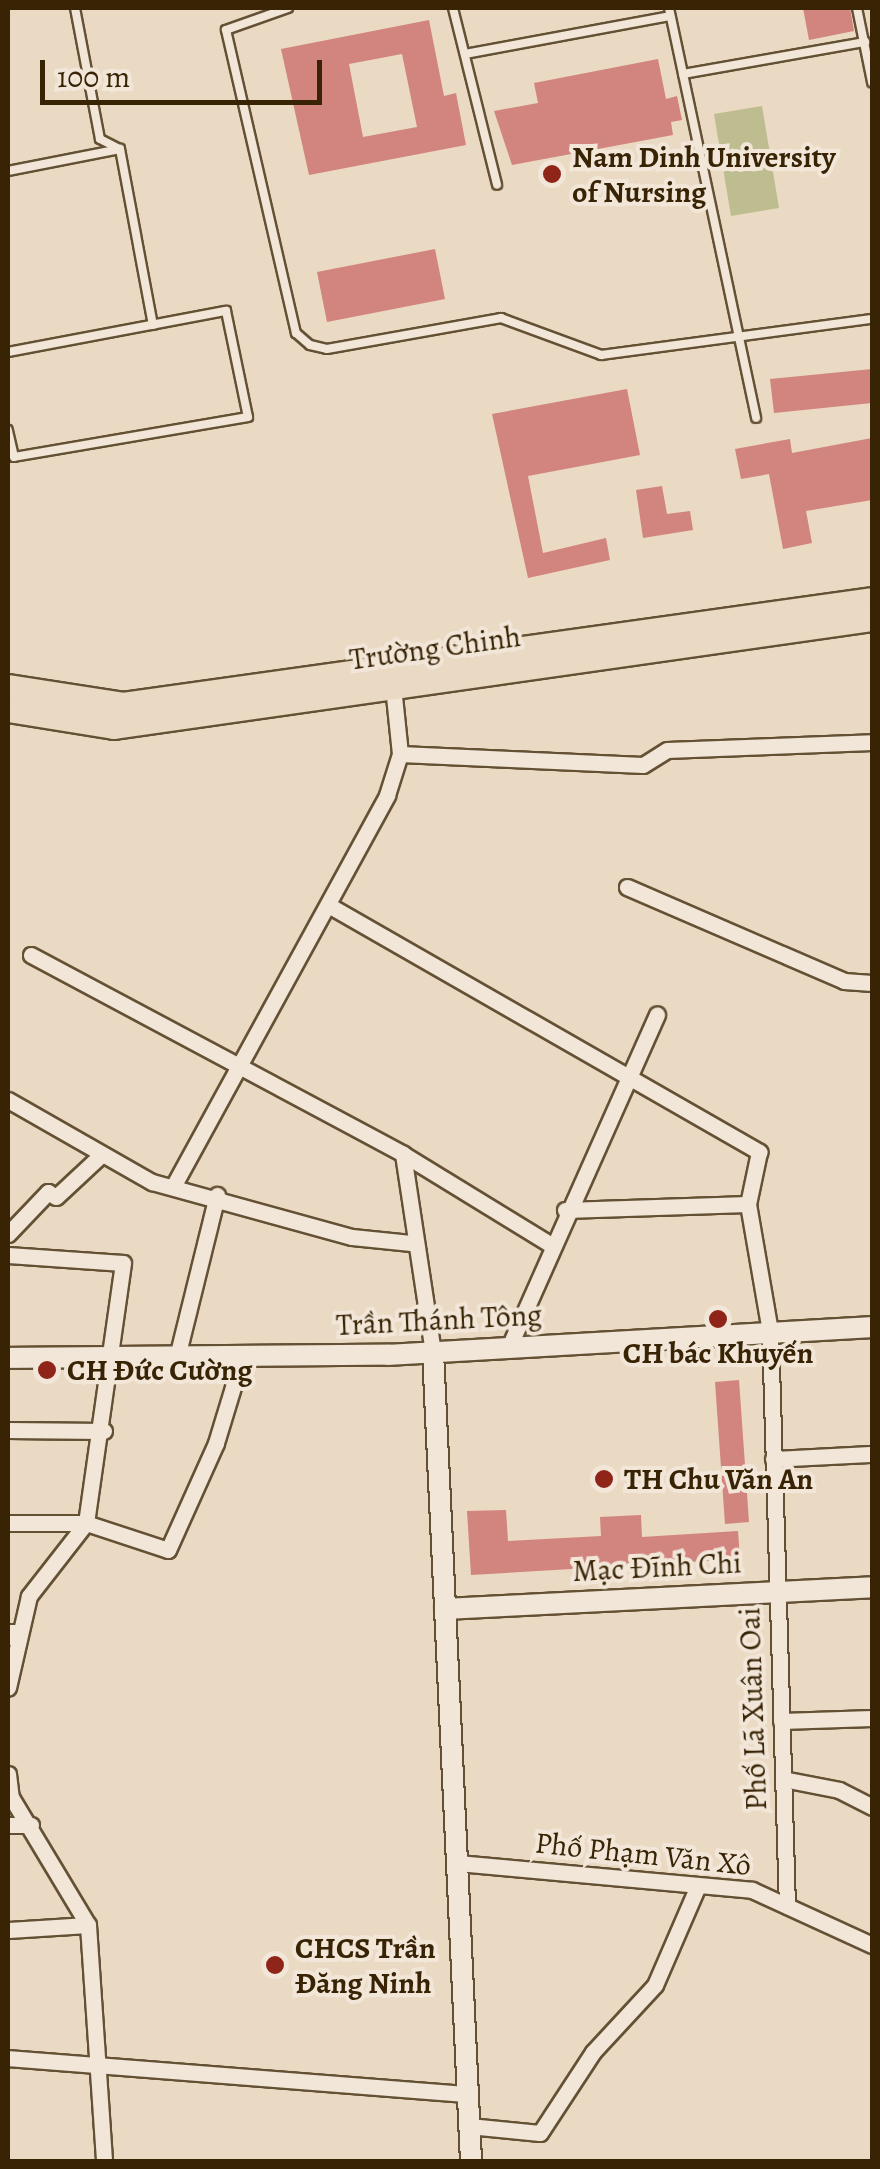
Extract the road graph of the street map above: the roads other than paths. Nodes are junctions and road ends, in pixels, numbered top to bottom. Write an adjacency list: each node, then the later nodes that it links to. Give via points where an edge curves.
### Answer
1 (75, 8): 10 (lane, via 100,138)
2 (288, 8): 15 (lane, via 226,30 296,333 310,346 327,349 501,318 601,354)
3 (453, 8): 7 (lane)
4 (857, 8): 6 (lane)
5 (669, 12): 7 (lane); 8 (lane)
6 (864, 42): 8 (lane); 9 (lane)
7 (465, 54): 12 (lane)
8 (683, 74): 15 (lane)
9 (872, 82)
10 (120, 149): 11 (lane); 14 (lane)
11 (8, 171)
12 (496, 185)
13 (872, 319): 15 (lane)
14 (153, 325): 16 (lane); 18 (lane, via 226,311 248,417 14,457)
15 (738, 334): 17 (lane)
16 (8, 352)
17 (756, 418)
18 (8, 430)
19 (872, 600): 22 (main road, Trường Chinh, via 123,705)
20 (872, 618): 21 (main road, Trường Chinh)
21 (393, 686): 23 (main road, Trường Chinh, via 114,726); 25 (street)
22 (8, 687)
23 (8, 709)
24 (872, 742): 25 (street, via 666,750 643,765)
25 (400, 754): 27 (street)
26 (627, 887): 29 (street, via 844,981)
27 (330, 906): 31 (street); 32 (street)
28 (31, 955): 31 (street)
29 (872, 983)
30 (656, 1014): 32 (street)
31 (237, 1065): 35 (street); 36 (street)
32 (623, 1076): 38 (street, via 758,1152); 39 (street)
33 (8, 1100): 34 (street)
34 (101, 1154): 36 (street, via 152,1182); 40 (street, via 56,1198 48,1192)
35 (403, 1154): 41 (street); 42 (street)
36 (175, 1183): 37 (street)
37 (217, 1195): 41 (street, via 352,1237); 49 (street)
38 (748, 1204): 39 (street); 45 (street, Phố Lã Xuân Oai)
39 (565, 1210): 42 (street)
40 (8, 1234)
41 (411, 1243): 47 (street)
42 (550, 1244): 46 (street)
43 (8, 1255): 51 (street, via 123,1263)
44 (872, 1326): 45 (street, Trần Thánh Tông)
45 (770, 1331): 46 (street, Trần Thánh Tông); 55 (street, Phố Lã Xuân Oai)
46 (509, 1346): 47 (street, Trần Thánh Tông)
47 (432, 1352): 48 (street, Trần Thánh Tông); 60 (street)
48 (243, 1354): 49 (street, Trần Thánh Tông); 57 (street, via 216,1442 168,1550)
49 (178, 1357): 51 (street, Trần Thánh Tông)
50 (8, 1358): 51 (street, Trần Thánh Tông)
51 (113, 1360): 53 (street)
52 (8, 1430): 53 (street)
53 (104, 1430): 57 (street)
54 (872, 1454): 55 (street)
55 (774, 1459): 59 (street, Phố Lã Xuân Oai)
56 (8, 1523): 57 (street)
57 (86, 1524): 61 (street, via 29,1596)
58 (872, 1586): 59 (street, Mạc Đĩnh Chi)
59 (778, 1591): 60 (street, Mạc Đĩnh Chi); 64 (street, Phố Lã Xuân Oai)
60 (444, 1609): 70 (street)
61 (11, 1635): 62 (street)
62 (8, 1688)
63 (872, 1718): 64 (street)
64 (781, 1721): 66 (street, Phố Lã Xuân Oai)
65 (8, 1774): 69 (street)
66 (783, 1779): 67 (street, via 839,1790); 72 (street, Phố Lã Xuân Oai)
67 (872, 1807)
68 (8, 1825): 69 (street)
69 (31, 1825): 73 (street)
70 (457, 1862): 71 (street, Phố Phạm Văn Xô); 78 (street)
71 (697, 1888): 72 (street, Phố Phạm Văn Xô, via 752,1890); 79 (street, via 656,1985 594,2052 540,2133)
72 (787, 1906): 75 (street, Phố Phạm Văn Xô)
73 (88, 1925): 74 (street); 77 (street)
74 (8, 1930)
75 (872, 1945)
76 (8, 2058): 77 (street)
77 (103, 2066): 78 (street); 80 (street)
78 (468, 2094): 79 (street)
79 (469, 2126): 81 (street)
80 (104, 2162)
81 (471, 2162)

